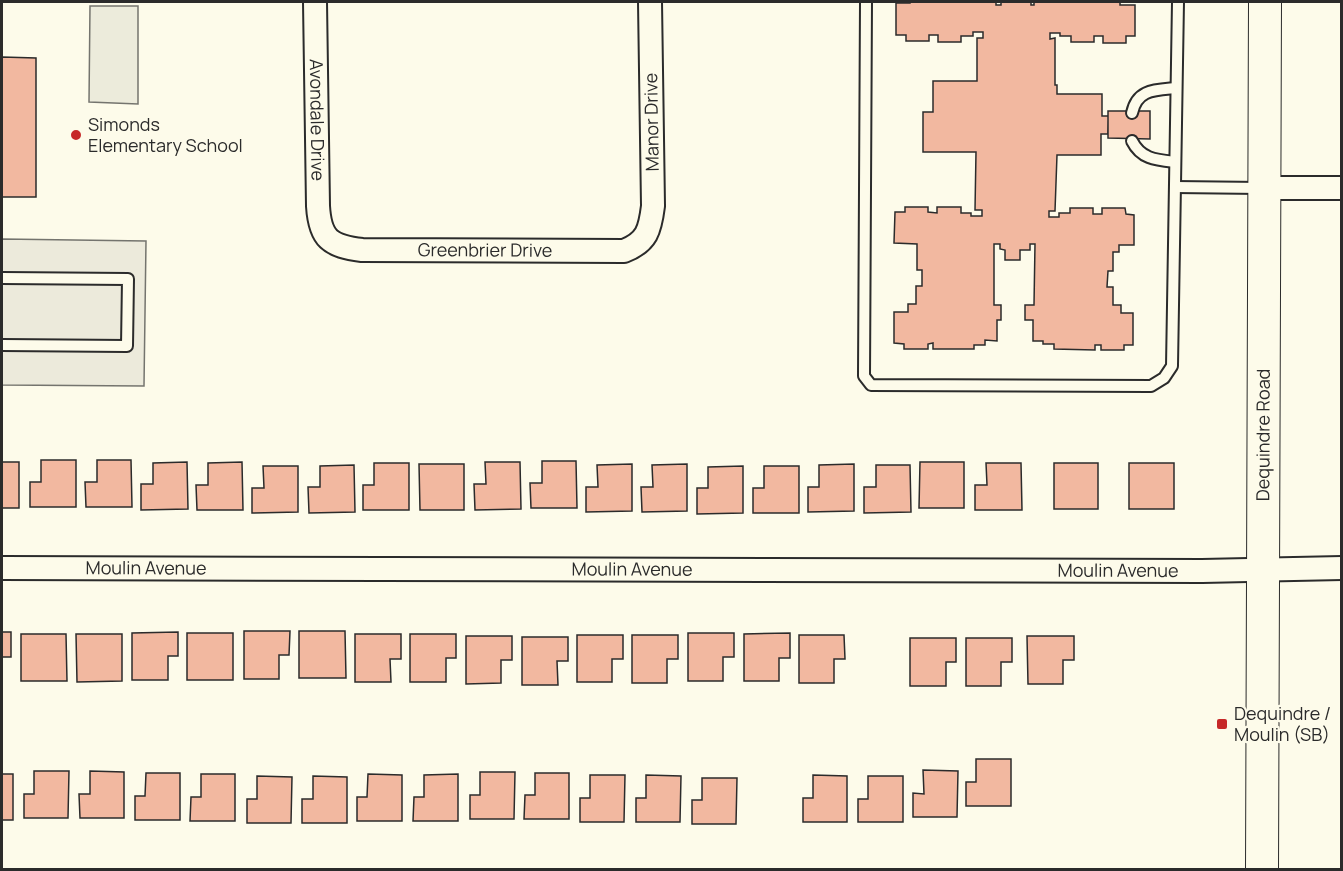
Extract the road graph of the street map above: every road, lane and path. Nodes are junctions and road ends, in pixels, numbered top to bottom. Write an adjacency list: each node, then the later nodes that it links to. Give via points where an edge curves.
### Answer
1 (315, 2): 13 (street, Avondale Drive, via 319,220)
2 (650, 2): 14 (street, Manor Drive, via 653,206)
3 (866, 2): 10 (lane, via 864,376 871,385 1151,386 1164,378 1172,366)
4 (1178, 2): 6 (lane)
5 (1265, 2): 11 (main road, Dequindre Road)
6 (1176, 88): 7 (lane, via 1141,95 1134,102); 9 (lane)
7 (1132, 113)
8 (1132, 141): 9 (lane, via 1147,158)
9 (1175, 162): 10 (lane)
10 (1175, 187): 11 (lane)
11 (1264, 188): 12 (street); 19 (main road, Dequindre Road)
12 (1341, 189)
13 (327, 238): 14 (street, Greenbrier Drive, via 362,250 624,251)
14 (643, 240)
15 (2, 278): 16 (lane, via 128,279 127,346)
16 (2, 345)
17 (2, 568): 19 (street, Moulin Avenue)
18 (1341, 568): 19 (street, Moulin Avenue)
19 (1262, 571): 20 (main road, Dequindre Road)
20 (1262, 870)

